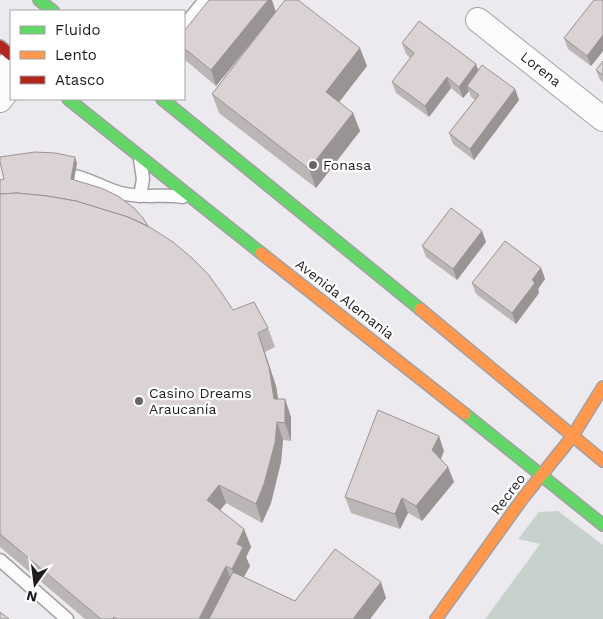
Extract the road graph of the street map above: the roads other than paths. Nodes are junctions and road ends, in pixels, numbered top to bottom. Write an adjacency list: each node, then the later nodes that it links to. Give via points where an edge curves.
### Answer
1 (39, 0): 3 (main road)
2 (205, 0): 5 (lane)
3 (52, 10)
4 (478, 20): 14 (street, Lorena)
5 (185, 25)
6 (0, 46): 7 (main road)
7 (10, 54)
8 (10, 63): 9 (street)
9 (0, 75)
10 (10, 87): 11 (street)
11 (0, 100)
12 (69, 100): 15 (main road, Avenida Alemania)
13 (163, 100): 20 (main road)
14 (603, 119)
15 (139, 154): 17 (lane, via 143,179); 18 (main road, Avenida Alemania)
16 (75, 176): 17 (lane, via 124,194)
17 (140, 196): 18 (lane, via 169,195)
18 (198, 202): 22 (main road, Avenida Alemania)
19 (603, 387): 20 (main road, Recreo)
20 (572, 437): 21 (main road); 22 (main road, Recreo)
21 (603, 461)
22 (541, 476): 23 (main road, Avenida Alemania); 26 (main road, Recreo)
23 (603, 525)
24 (0, 560): 25 (lane)
25 (67, 619)
26 (436, 619)

